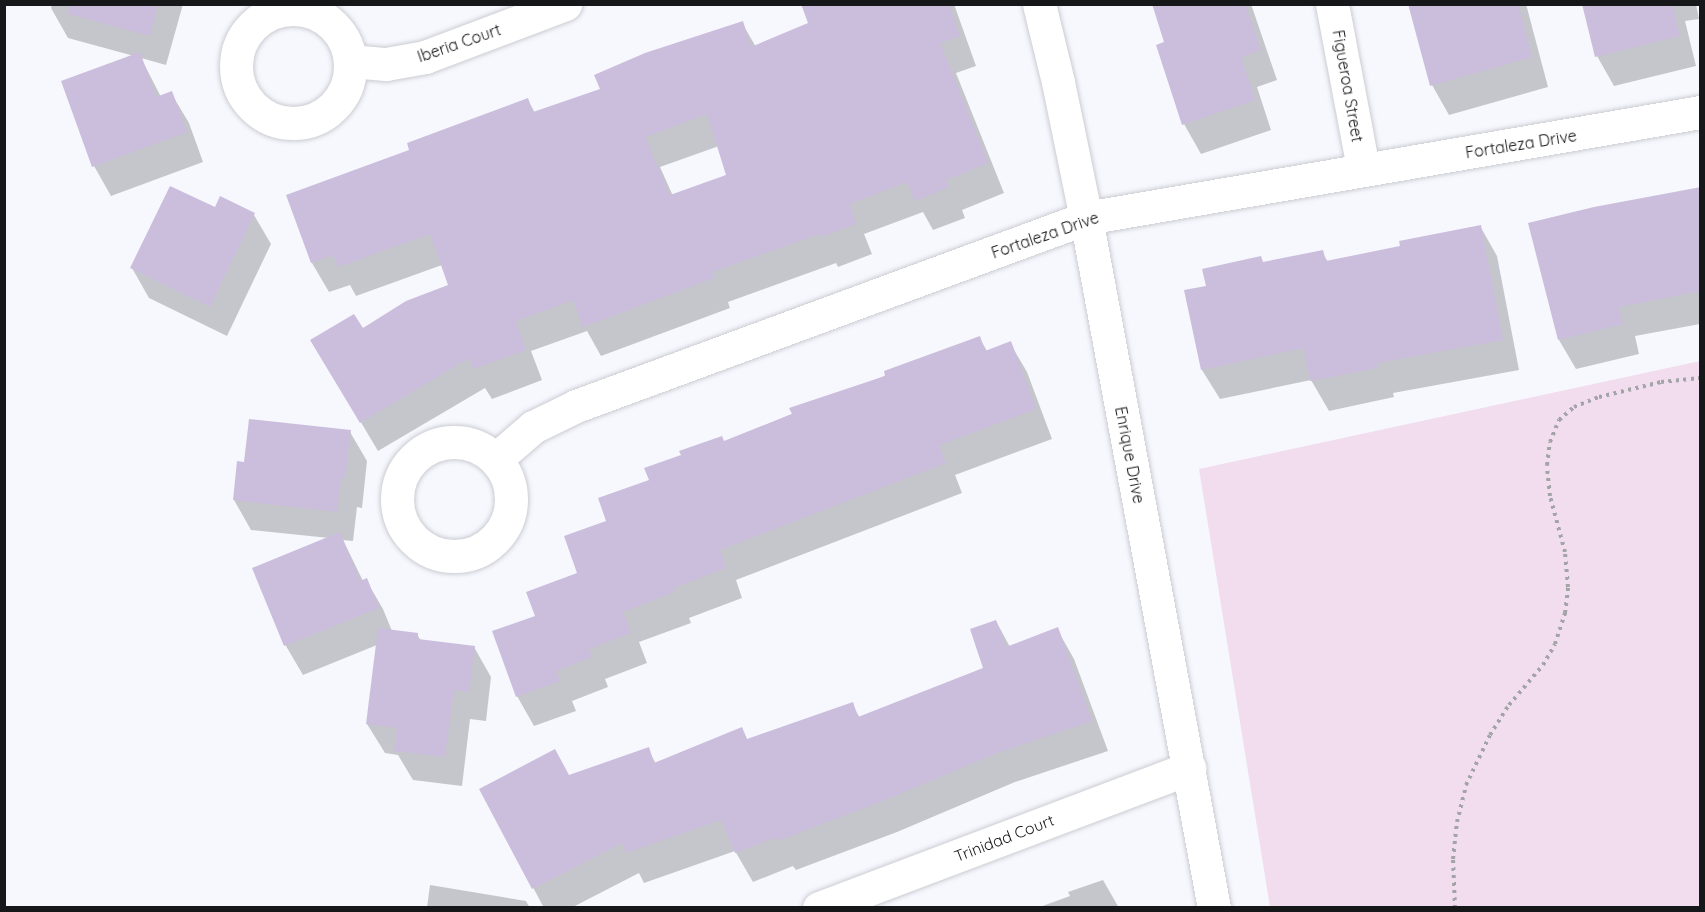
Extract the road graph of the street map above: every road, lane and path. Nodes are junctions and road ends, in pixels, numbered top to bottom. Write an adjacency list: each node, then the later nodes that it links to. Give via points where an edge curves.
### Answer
1 (565, 4): 4 (street, Iberia Court, via 425,57 386,64)
2 (1039, 4): 7 (street, Enrique Drive)
3 (1332, 4): 6 (street, Figueroa Street)
4 (350, 61)
5 (1701, 112): 6 (street, Fortaleza Drive)
6 (1363, 168): 7 (street, Fortaleza Drive)
7 (1086, 218): 9 (street, Fortaleza Drive, via 576,406 533,427); 10 (street, Enrique Drive)
8 (1701, 378): 13 (path, via 1661,382 1599,397 1574,407 1559,420 1550,442 1547,465 1550,496 1565,552 1565,613 1547,658 1509,705 1466,785 1453,859)
9 (496, 459)
10 (1189, 768): 11 (street, Trinidad Court); 12 (street, Enrique Drive)
11 (819, 908)
12 (1214, 908)
13 (1455, 908)

